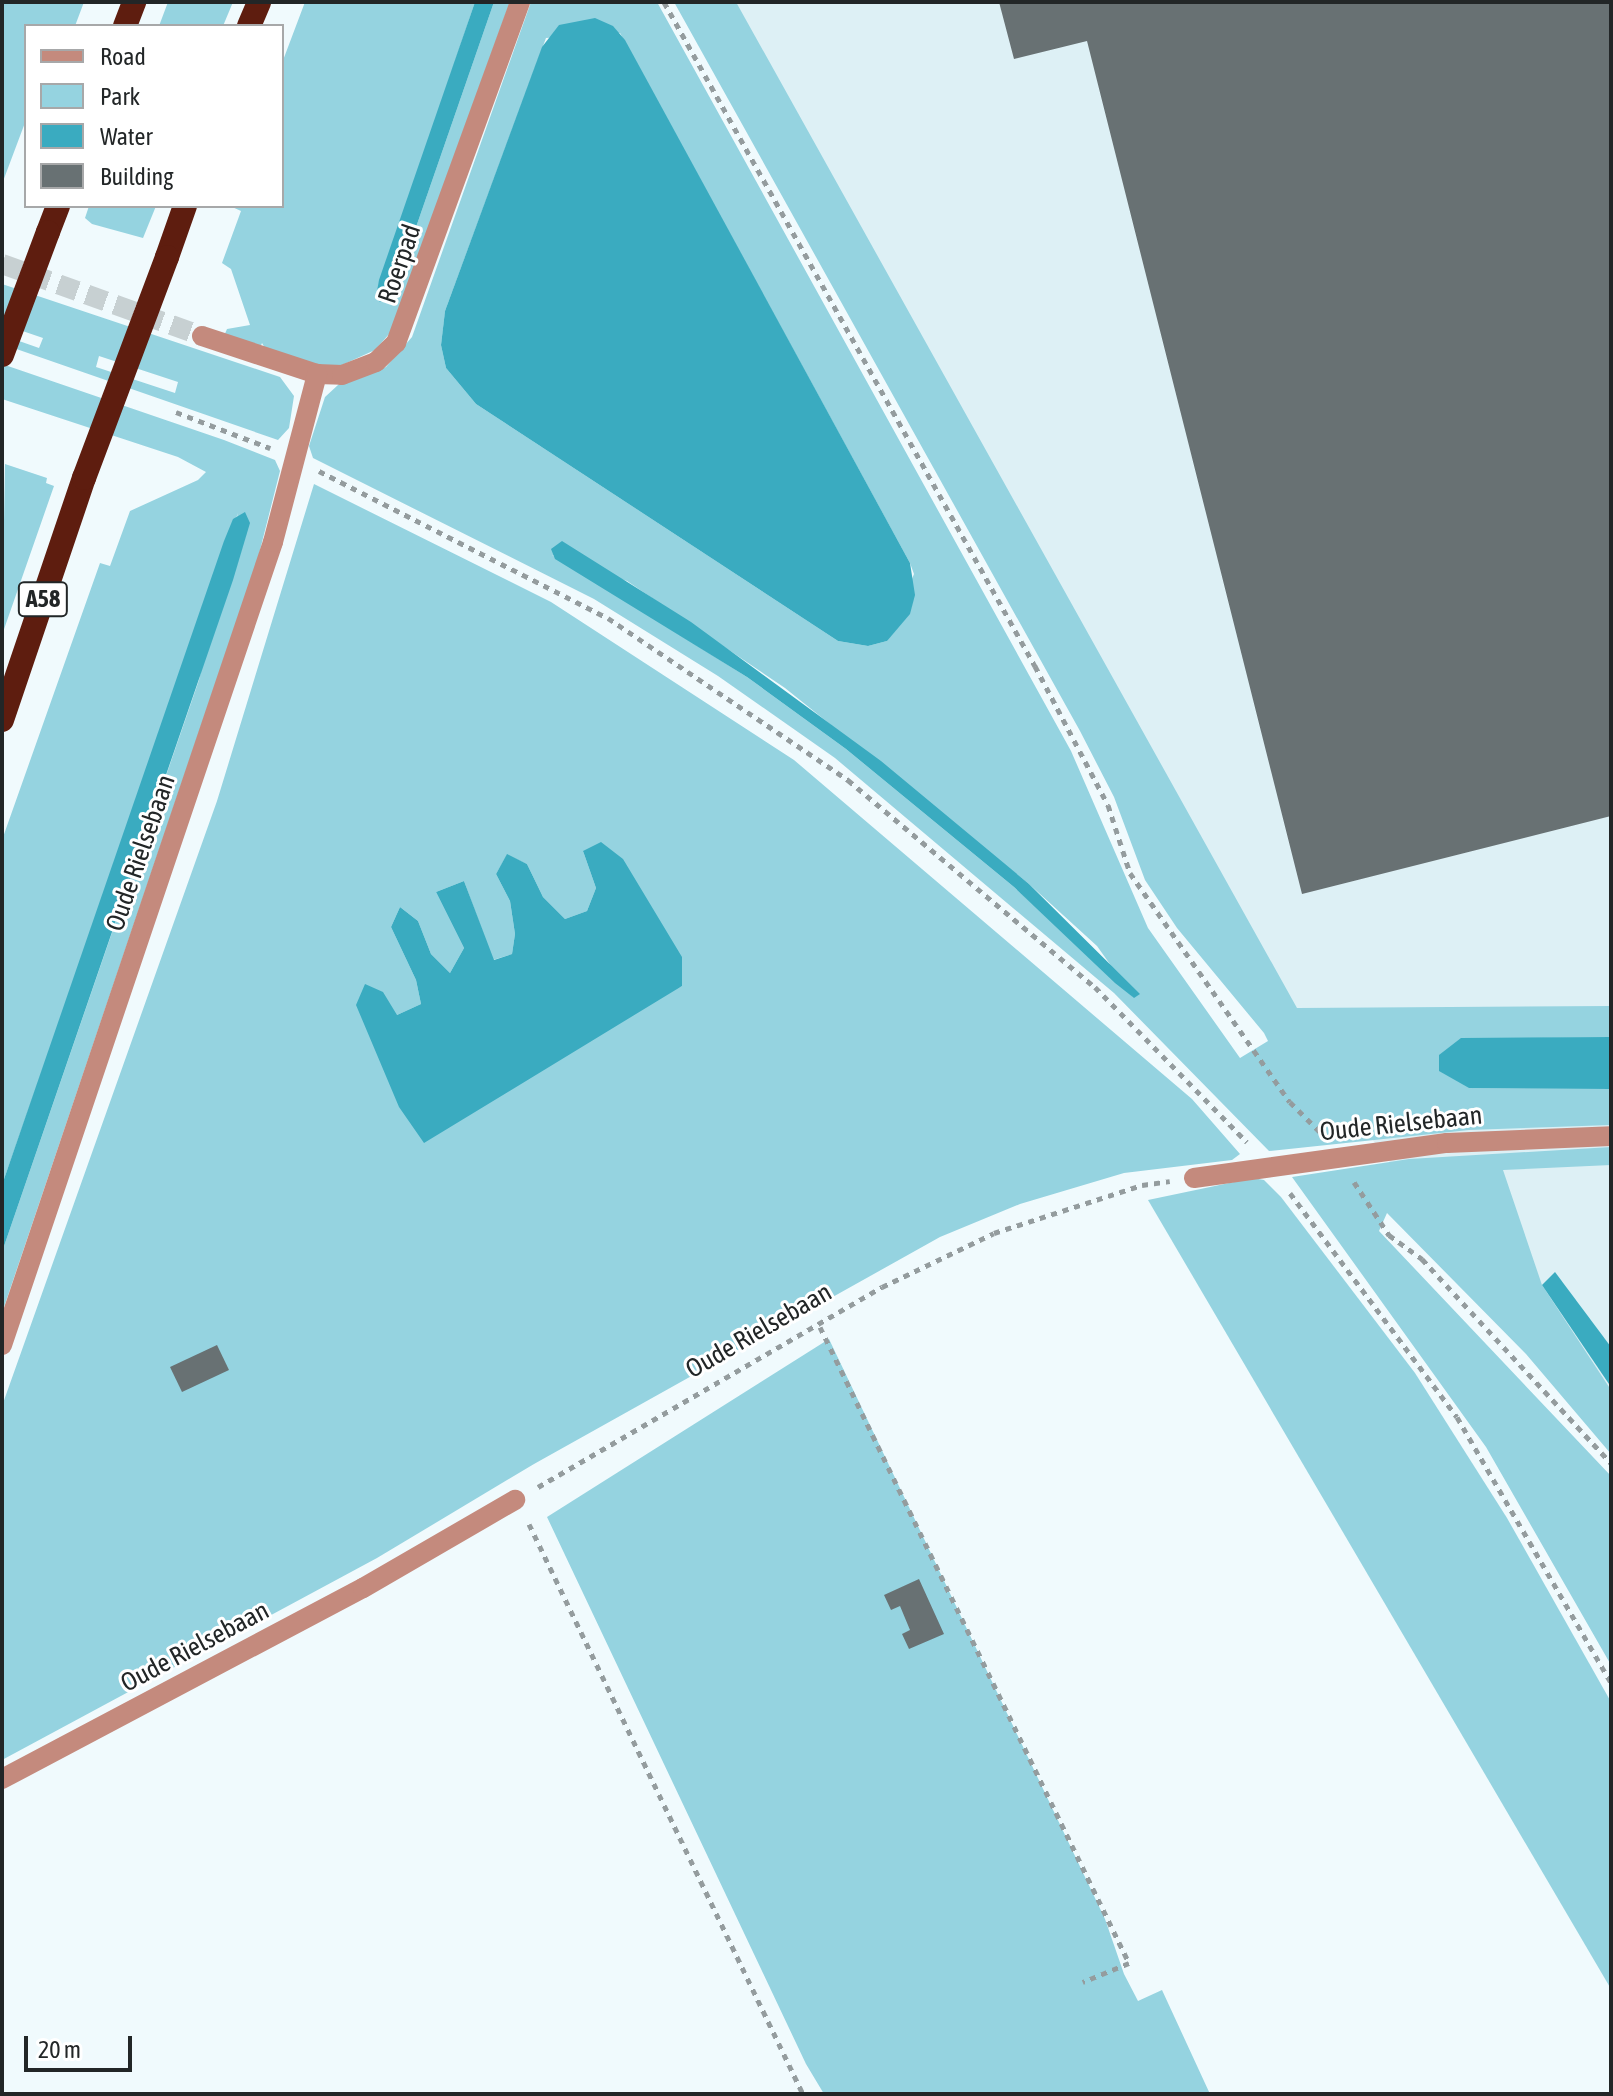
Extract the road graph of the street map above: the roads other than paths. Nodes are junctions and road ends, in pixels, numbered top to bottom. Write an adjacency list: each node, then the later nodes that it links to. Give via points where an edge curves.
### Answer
1 (134, 2): 4 (highway)
2 (259, 2): 5 (highway)
3 (520, 2): 10 (street, Roerpad, via 407,322 376,362 342,375)
4 (126, 24)
5 (250, 24)
6 (57, 208): 9 (highway, bridge)
7 (184, 208): 11 (highway, A58, bridge)
8 (202, 336): 10 (street, Roerpad)
9 (2, 355)
10 (317, 374): 14 (street, Oude Rielsebaan, via 273,542)
11 (2, 720)
12 (1611, 1136): 13 (street, Oude Rielsebaan, via 1447,1143)
13 (1194, 1178)
14 (2, 1345)
15 (515, 1500): 16 (street, Oude Rielsebaan, via 363,1588)
16 (2, 1779)

